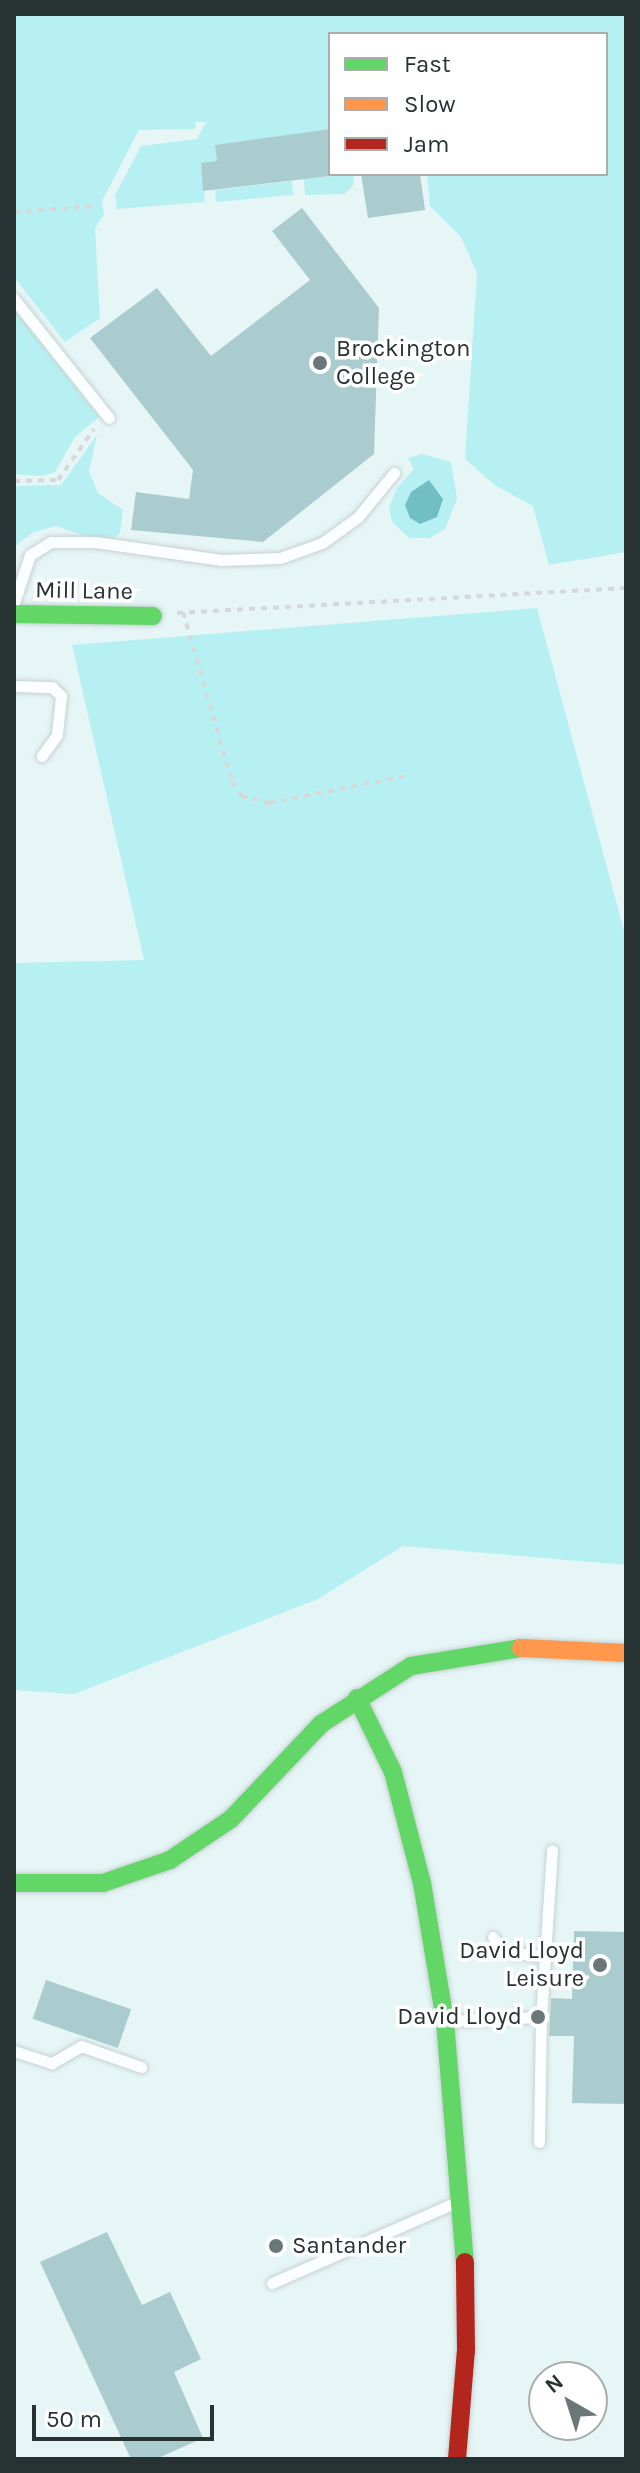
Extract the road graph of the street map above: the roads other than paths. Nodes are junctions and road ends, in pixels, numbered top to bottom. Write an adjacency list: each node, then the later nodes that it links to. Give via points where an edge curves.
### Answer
1 (14, 299): 2 (lane)
2 (109, 418)
3 (394, 473): 4 (lane, via 358,517 322,543 280,558 222,560 95,542 51,542 30,555)
4 (14, 609): 5 (street, Mill Lane)
5 (153, 616)
6 (14, 686): 7 (lane, via 52,687 61,696 57,735)
7 (42, 756)
8 (626, 1653): 9 (street, via 506,1647 411,1666)
9 (357, 1698): 11 (street, via 321,1724 231,1819 170,1860 103,1883); 15 (street, via 393,1772 422,1883)
10 (552, 1850): 13 (lane)
11 (14, 1883)
12 (493, 1937): 13 (lane, via 502,1952)
13 (545, 1956): 14 (lane)
14 (541, 2017): 15 (lane); 18 (lane)
15 (445, 2021): 19 (street)
16 (14, 2051): 17 (lane, via 52,2063 81,2046)
17 (141, 2067)
18 (539, 2142)
19 (463, 2199): 20 (lane); 21 (street, via 466,2350)
20 (272, 2283)
21 (457, 2459)

